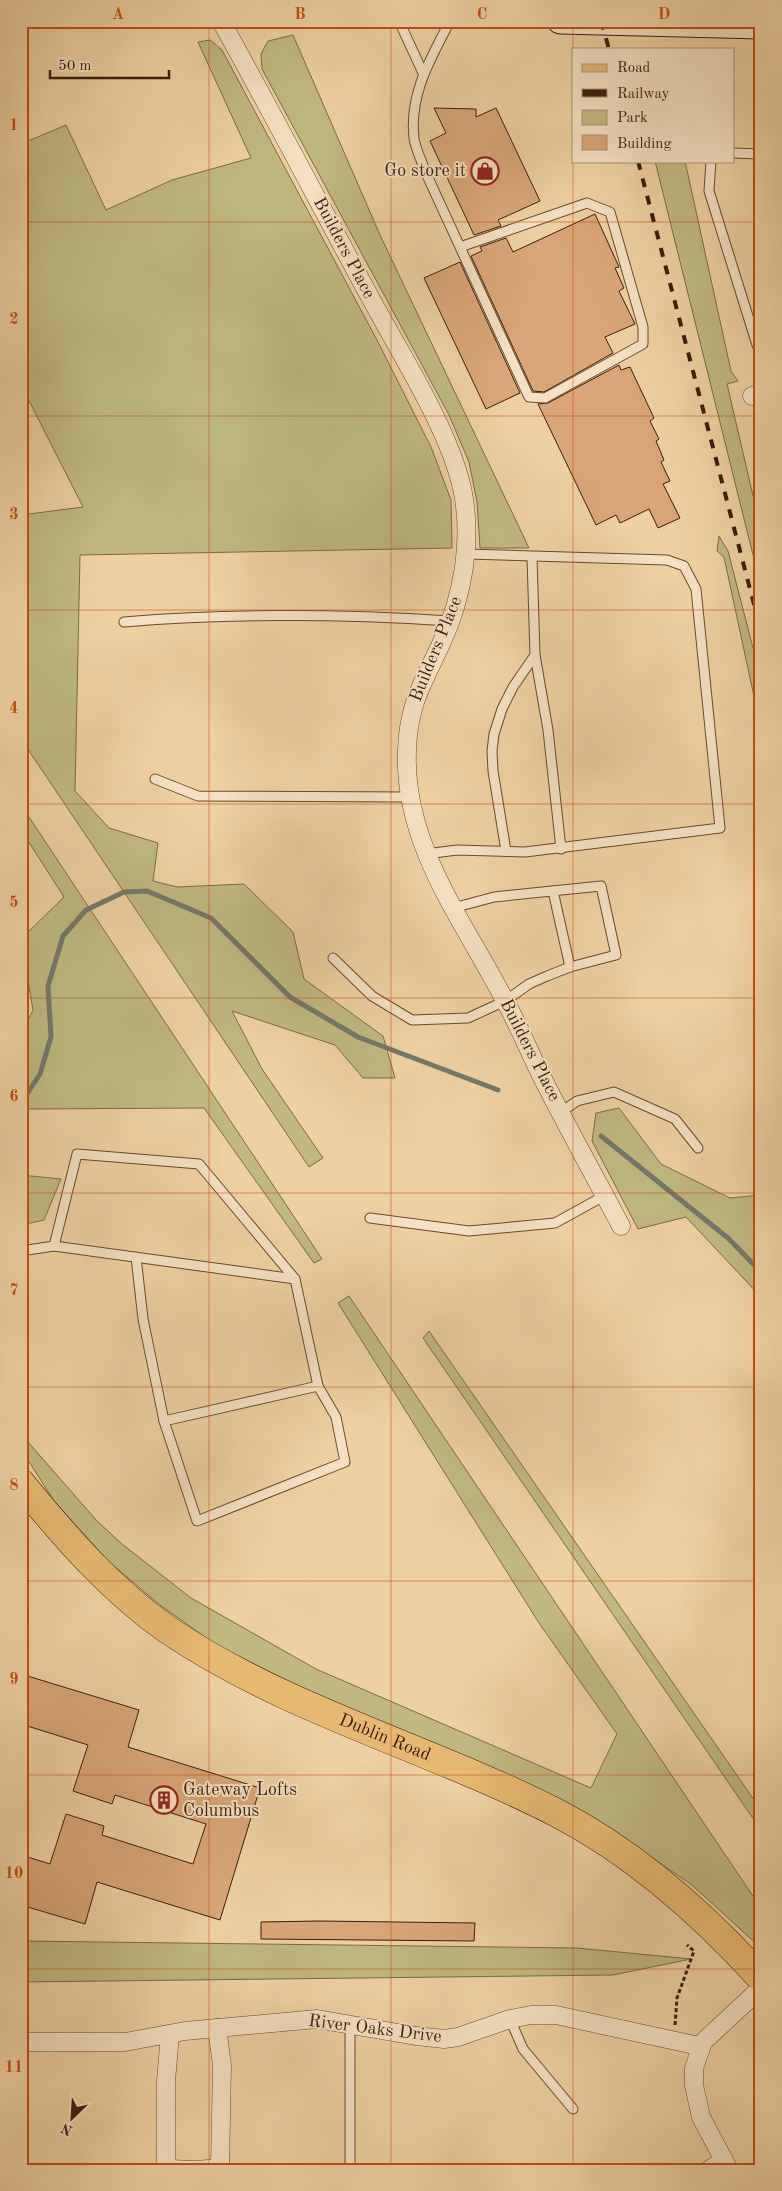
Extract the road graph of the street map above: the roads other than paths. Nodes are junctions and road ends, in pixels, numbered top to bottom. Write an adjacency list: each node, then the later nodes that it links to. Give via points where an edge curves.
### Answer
1 (221, 21): 12 (street, Builders Place, via 442,434 462,490)
2 (399, 21): 6 (lane)
3 (450, 21): 6 (lane)
4 (560, 21): 5 (main road)
5 (748, 24)
6 (423, 72): 10 (lane, via 416,94 414,138 425,171)
7 (734, 154): 8 (lane)
8 (761, 154)
9 (711, 162): 11 (lane, via 709,191 757,346)
10 (460, 247): 10 (lane, via 529,397 545,398 643,344 643,327 610,212 599,206 587,203)
11 (761, 344)
12 (466, 554): 13 (lane); 14 (street, Builders Place, via 459,596)
13 (532, 557): 16 (lane); 19 (lane, via 668,560 684,566 696,589 720,828)
14 (450, 621): 15 (lane, via 276,615); 18 (street, Builders Place, via 412,707 406,752)
15 (124, 622)
16 (535, 655): 19 (lane, via 548,730); 20 (lane, via 502,708 494,734 493,771)
17 (155, 779): 18 (lane, via 198,796)
18 (409, 797): 21 (street, Builders Place, via 415,826)
19 (561, 849): 20 (lane)
20 (506, 851): 21 (lane, via 457,850)
21 (426, 854): 23 (street, Builders Place)
22 (553, 891): 23 (lane, via 494,897); 25 (lane); 25 (lane, via 601,886 616,955)
23 (453, 908): 26 (street, Builders Place)
24 (333, 958): 26 (lane, via 372,996 412,1020 468,1018)
25 (570, 967): 26 (lane, via 529,984)
26 (505, 1001): 27 (street, Builders Place)
27 (560, 1112): 28 (lane, via 577,1101 614,1092 675,1119); 29 (street, Builders Place)
28 (698, 1148)
29 (604, 1196): 30 (lane, via 555,1223 469,1230); 31 (street, Builders Place)
30 (370, 1218)
31 (621, 1226)
32 (54, 1246): 33 (lane); 34 (lane); 35 (lane, via 77,1154 199,1164)
33 (21, 1251)
34 (136, 1257): 35 (lane); 37 (lane, via 143,1319)
35 (295, 1279): 36 (lane)
36 (318, 1386): 37 (lane); 37 (lane, via 336,1417 345,1462 197,1521)
37 (164, 1421)
38 (22, 1487): 39 (main road, Dublin Road, via 112,1584 168,1629 240,1674 529,1800 587,1830 638,1864 696,1910)
39 (761, 1978)
40 (761, 1988): 46 (street)
41 (510, 2019): 42 (street, River Oaks Drive, via 444,2039); 46 (street, River Oaks Drive, via 556,2015); 47 (lane, via 532,2062)
42 (350, 2024): 43 (street, River Oaks Drive, via 317,2018); 48 (lane)
43 (217, 2028): 44 (street, River Oaks Drive); 52 (street, via 222,2065 220,2168)
44 (170, 2034): 45 (street, River Oaks Drive, via 125,2042); 50 (street, via 166,2081 166,2161)
45 (21, 2042)
46 (699, 2046): 49 (street, via 694,2085 701,2117)
47 (573, 2109)
48 (350, 2166)
49 (721, 2166)
50 (170, 2170): 51 (street)
51 (193, 2170)
52 (197, 2170)

